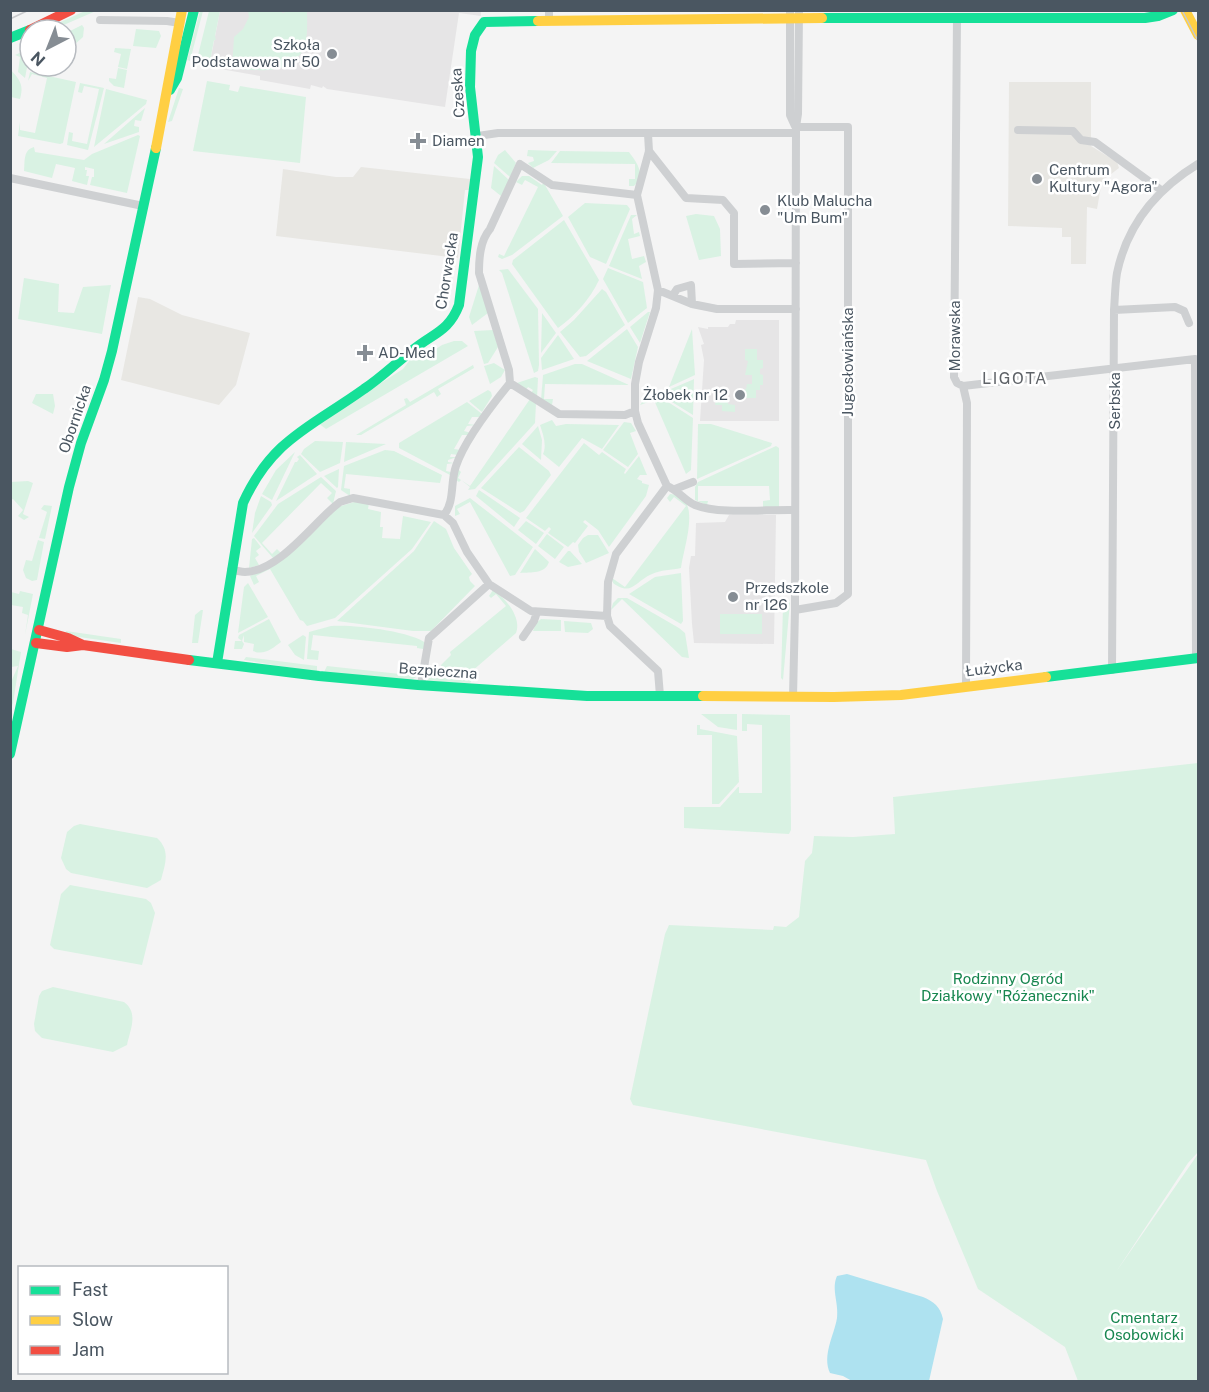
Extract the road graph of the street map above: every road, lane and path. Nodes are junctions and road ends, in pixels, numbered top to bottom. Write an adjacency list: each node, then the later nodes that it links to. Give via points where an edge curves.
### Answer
1 (71, 10): 10 (street)
2 (182, 10): 13 (street, Obornicka)
3 (194, 10): 15 (street, Obornicka, via 177,78)
4 (1173, 10): 6 (street, Czeska)
5 (1185, 10): 14 (street)
6 (1156, 13): 11 (street, Czeska, via 1146,18)
7 (794, 14): 9 (street, Czeska); 11 (street, Czeska); 16 (street, via 790,115)
8 (549, 15): 9 (street, Czeska); 19 (street, Czeska, via 488,20 477,32 469,70)
9 (691, 15)
10 (55, 18)
11 (957, 18): 35 (street, Morawska, via 954,377)
12 (100, 20): 13 (street)
13 (180, 23): 15 (street, Obornicka)
14 (1198, 35)
15 (167, 94): 25 (street, Obornicka)
16 (796, 130): 18 (street); 26 (street); 43 (street, Jugosłowiańska, via 848,127 848,594 836,603)
17 (1018, 130): 23 (street, via 1073,131 1081,140 1095,142)
18 (648, 134): 19 (street); 20 (street)
19 (478, 136): 41 (street, Chorwacka, via 472,208 454,320 395,367 292,437 263,464 243,503)
20 (649, 151): 24 (street); 26 (street, via 686,198 723,200 734,213 734,264)
21 (1198, 164): 23 (street, Serbska)
22 (10, 178): 25 (street)
23 (1161, 190): 31 (street, Serbska, via 1128,239 1117,275)
24 (637, 195): 27 (street); 34 (street, via 552,185 520,164 484,236 478,273)
25 (143, 206): 46 (street, Obornicka, via 108,367 67,495)
26 (796, 263): 30 (street)
27 (658, 290): 28 (street); 36 (street, via 639,362)
28 (673, 296): 29 (street); 29 (street, via 677,289 691,285)
29 (692, 304): 30 (street, via 717,309)
30 (796, 309): 39 (street)
31 (1114, 310): 32 (street, via 1175,307 1184,311); 33 (street, Serbska)
32 (1189, 323)
33 (1115, 367): 35 (street); 50 (street, via 1195,359); 52 (street, Serbska)
34 (510, 383): 36 (street, via 559,414 625,415); 40 (street, via 459,459 450,506)
35 (963, 386): 54 (street, Morawska, via 967,411)
36 (635, 411): 38 (street)
37 (693, 482): 38 (street)
38 (671, 488): 39 (street, via 694,504 711,508); 45 (street, via 616,554 608,582)
39 (795, 510): 43 (street)
40 (444, 515): 41 (street, via 353,498 340,502 269,564 246,572); 42 (street, via 453,523)
41 (231, 570): 51 (street, Chorwacka)
42 (489, 584): 44 (street); 53 (street, via 429,638)
43 (795, 610): 56 (street)
44 (537, 612): 45 (street); 47 (street)
45 (607, 616): 55 (street, via 610,626 658,671)
46 (39, 630): 48 (street, Obornicka); 49 (street, Bezpieczna)
47 (523, 637)
48 (36, 644): 49 (street, Bezpieczna); 57 (street, Obornicka)
49 (83, 645): 51 (street, Bezpieczna)
50 (1197, 658): 52 (street, Łużycka)
51 (217, 663): 53 (street, Bezpieczna)
52 (1112, 670): 54 (street, Łużycka)
53 (422, 685): 55 (street, Bezpieczna, via 587,696)
54 (966, 687): 56 (street, Łużycka, via 901,695)
55 (660, 696): 56 (street, Bezpieczna)
56 (793, 697)
57 (14, 721): 58 (street, Obornicka)
58 (10, 754)

